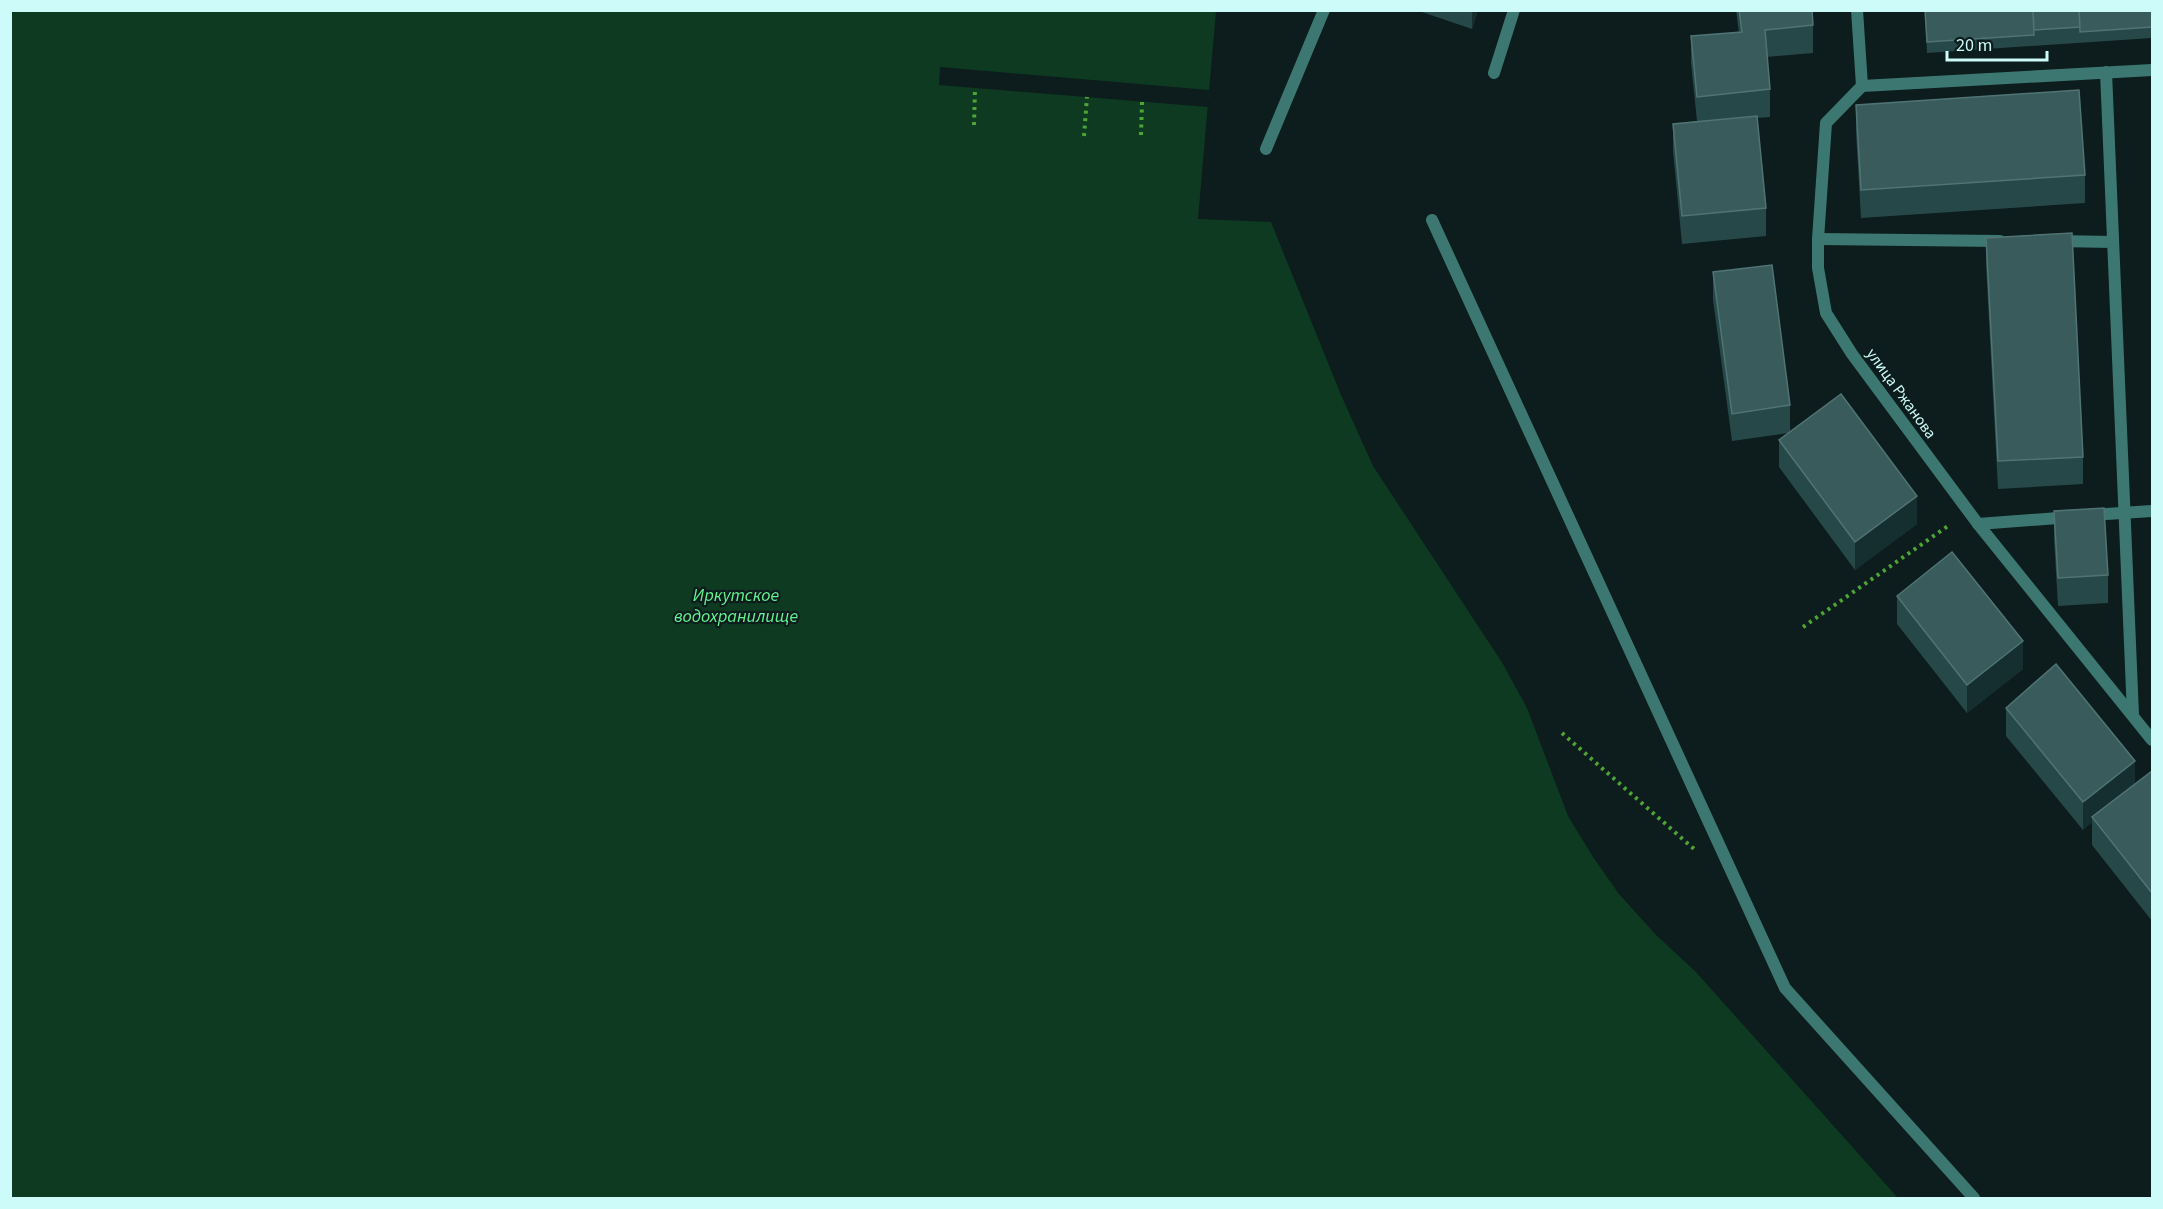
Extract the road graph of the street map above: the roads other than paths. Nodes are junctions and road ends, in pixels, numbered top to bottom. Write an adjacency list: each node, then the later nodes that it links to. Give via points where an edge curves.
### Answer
1 (1324, 10): 8 (street)
2 (1514, 10): 6 (street)
3 (1857, 10): 7 (street)
4 (2152, 70): 5 (street)
5 (2106, 72): 7 (street); 13 (street)
6 (1494, 74)
7 (1862, 86): 10 (street, улица Ржанова, via 1826,123)
8 (1266, 149)
9 (1432, 220): 19 (street, via 1785,988)
10 (1818, 239): 11 (street); 16 (street, улица Ржанова, via 1818,268 1826,313)
11 (2018, 241)
12 (2042, 241): 13 (street)
13 (2113, 242): 15 (street)
14 (2152, 511): 15 (street)
15 (2123, 513): 16 (street); 17 (street)
16 (1978, 524): 17 (street, улица Ржанова)
17 (2133, 715): 18 (street, улица Ржанова)
18 (2152, 740)
19 (1974, 1198)

